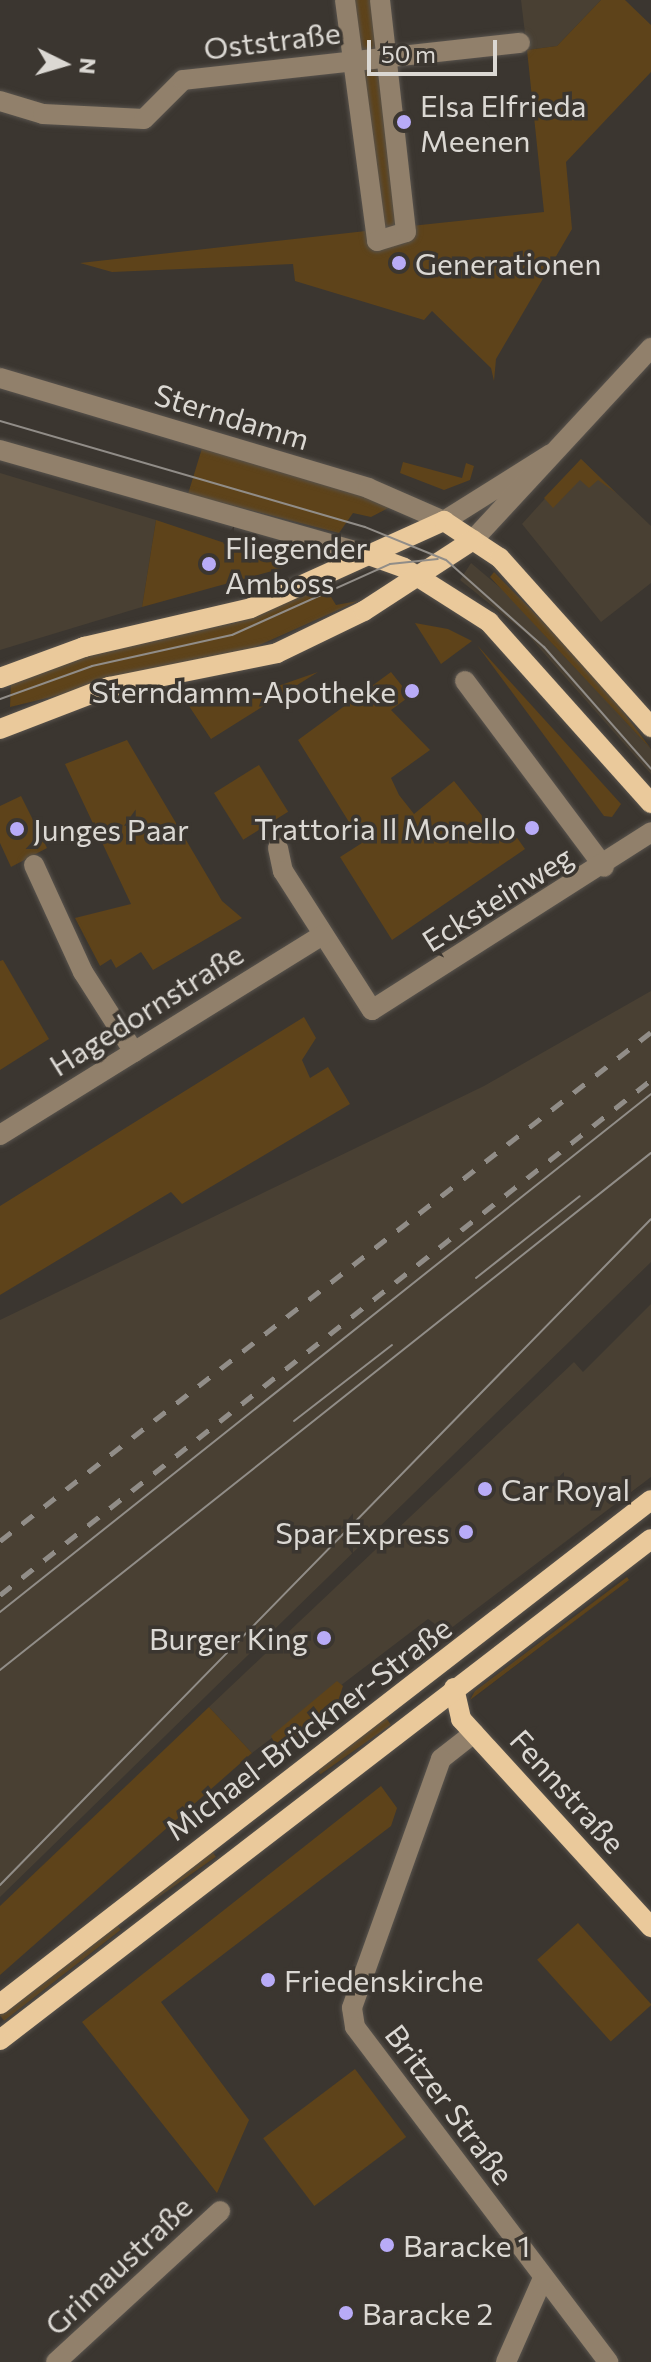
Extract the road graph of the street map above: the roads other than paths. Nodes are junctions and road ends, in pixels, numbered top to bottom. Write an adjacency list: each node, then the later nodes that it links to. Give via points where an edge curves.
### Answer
1 (345, 0): 5 (street)
2 (380, 0): 4 (street)
3 (520, 43): 4 (street, Oststraße)
4 (387, 57): 5 (street, Oststraße); 5 (street, via 406,232 377,241)
5 (352, 60): 6 (street, Oststraße, via 183,80 144,119 43,114)
6 (0, 101)
7 (651, 348): 10 (street)
8 (0, 378): 11 (street, Sterndamm, via 368,488)
9 (0, 450): 13 (street)
10 (551, 454): 11 (street); 12 (street)
11 (444, 521): 12 (main road, Sterndamm); 13 (main road)
12 (473, 540): 14 (main road); 17 (main road, Sterndamm, via 500,558)
13 (369, 555): 14 (main road); 15 (main road, via 217,620 122,638)
14 (419, 577): 18 (main road, via 277,653 131,684); 19 (main road, via 489,622)
15 (0, 678)
16 (465, 681): 23 (street)
17 (651, 727)
18 (0, 729)
19 (651, 803)
20 (648, 834): 23 (street, Ecksteinweg)
21 (278, 848): 24 (street, via 283,871)
22 (34, 865): 25 (street, via 83,972)
23 (604, 867): 24 (street, Ecksteinweg, via 372,1010)
24 (323, 935): 25 (street, Hagedornstraße)
25 (134, 1052): 26 (street, Hagedornstraße)
26 (0, 1135)
27 (651, 1500): 29 (main road, Michael-Brückner-Straße)
28 (651, 1539): 30 (main road, Michael-Brückner-Straße)
29 (472, 1641): 30 (main road); 33 (main road, Michael-Brückner-Straße)
30 (454, 1688): 31 (main road, Fennstraße, via 461,1719); 34 (main road, Michael-Brückner-Straße)
31 (474, 1733): 32 (main road, Fennstraße); 36 (street, Britzer Straße, via 441,1759 354,2017)
32 (651, 1927)
33 (0, 2004)
34 (0, 2040)
35 (220, 2211): 37 (street, Grimaustraße)
36 (543, 2278): 38 (street); 39 (street, Britzer Straße)
37 (56, 2362)
38 (506, 2362)
39 (608, 2362)

